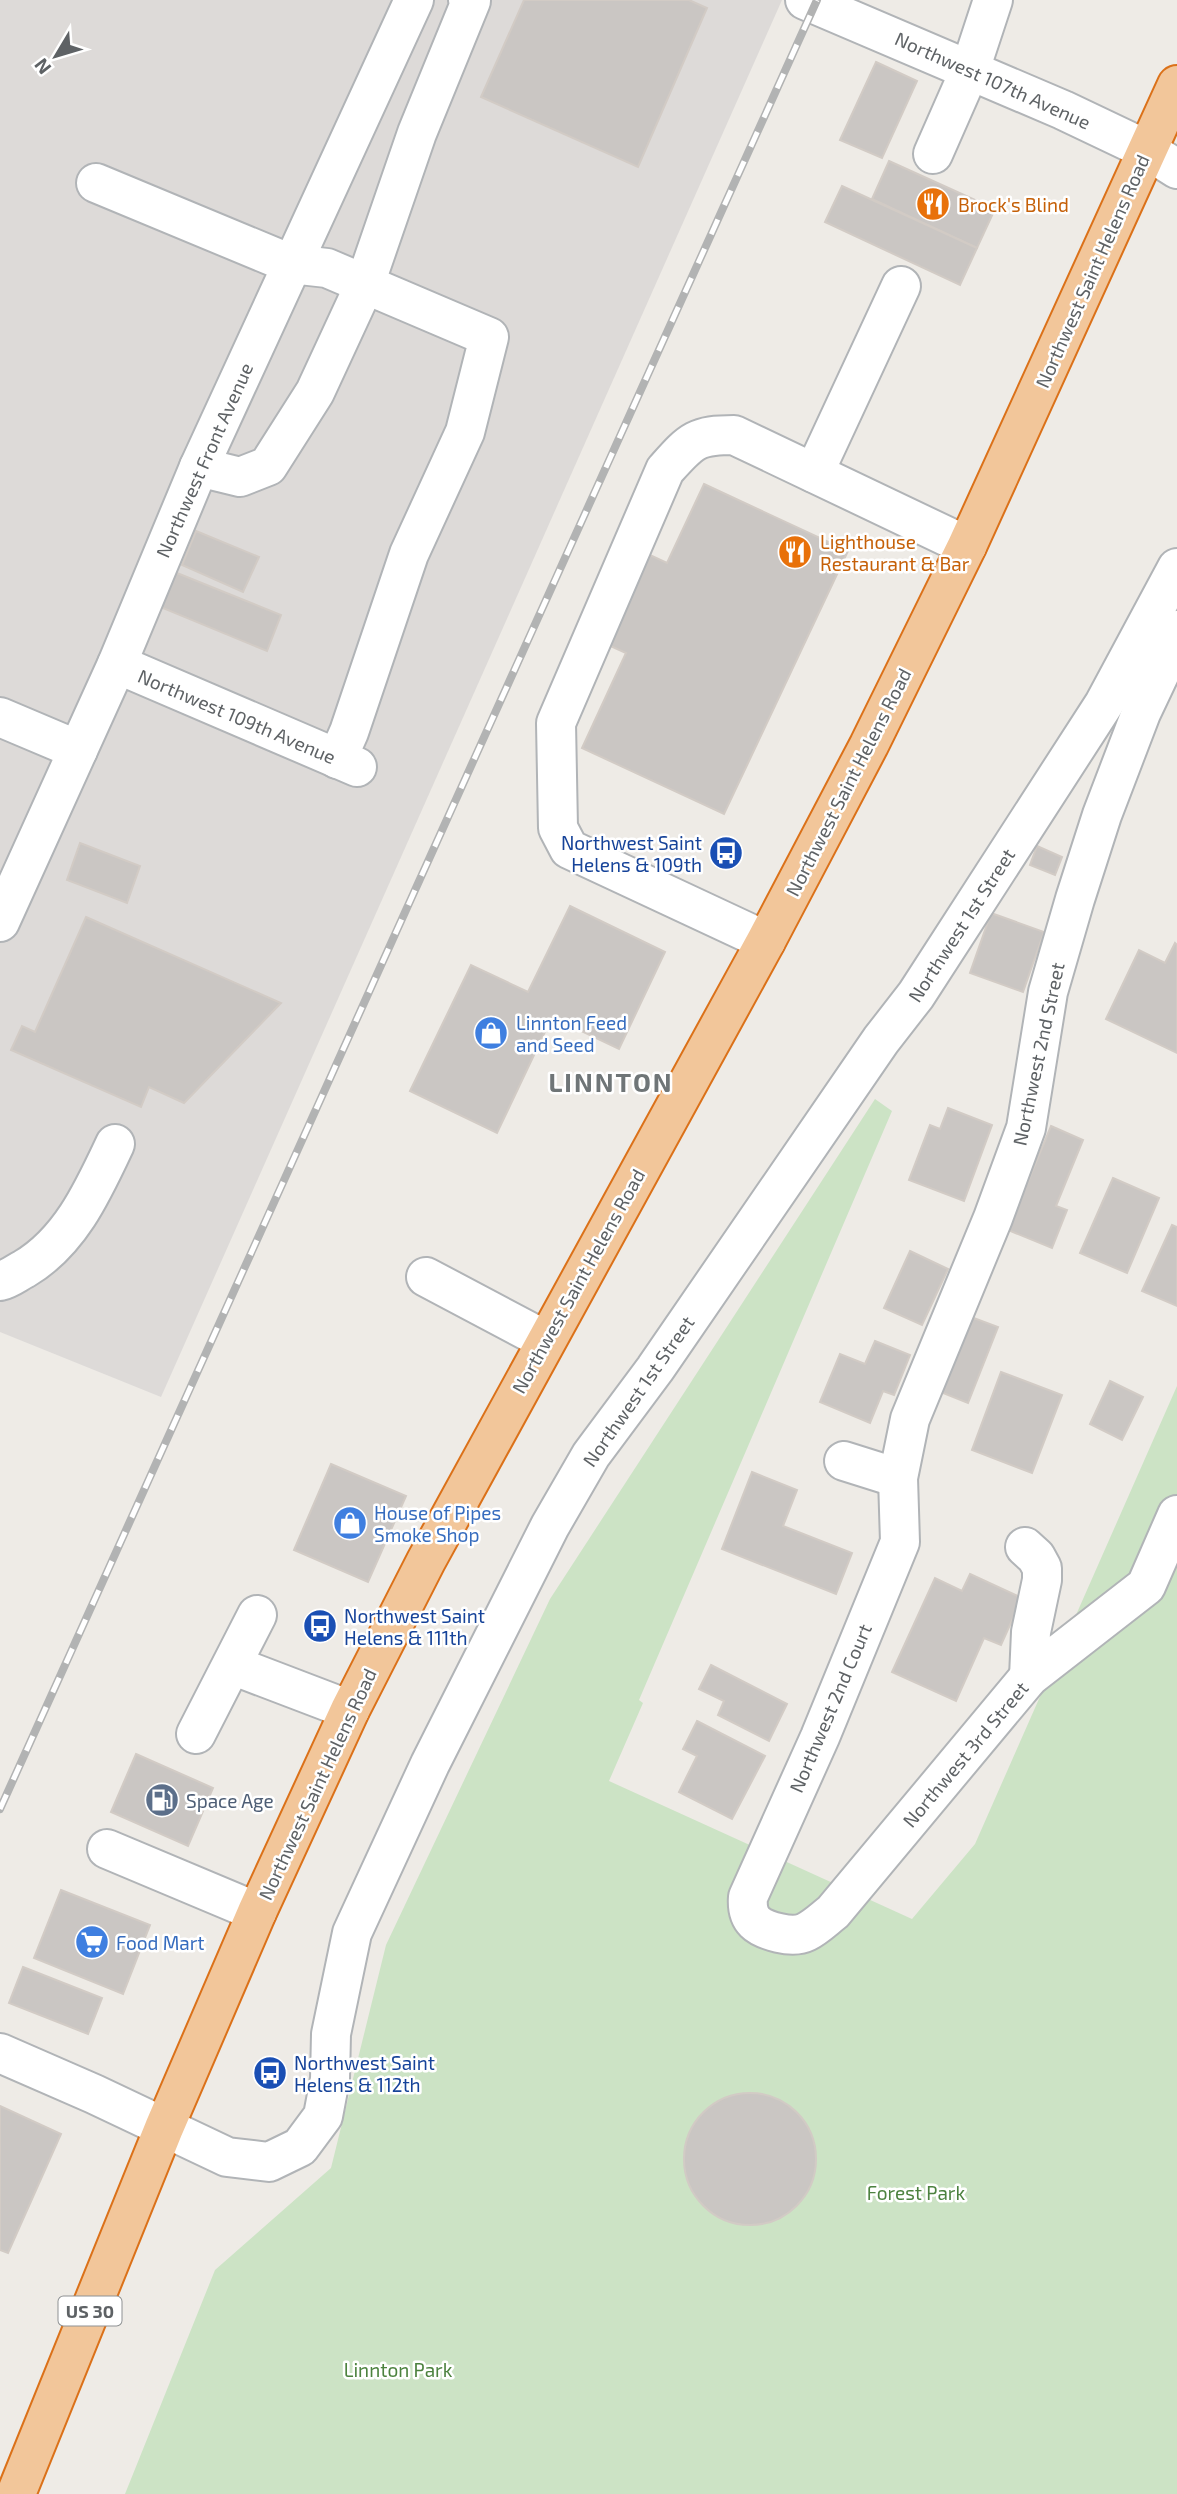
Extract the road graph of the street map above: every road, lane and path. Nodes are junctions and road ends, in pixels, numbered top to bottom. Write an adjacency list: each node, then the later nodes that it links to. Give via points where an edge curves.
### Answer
1 (414, 0): 10 (street, Northwest Front Avenue)
2 (468, 0): 11 (street)
3 (804, 0): 5 (street, Northwest 107th Avenue)
4 (993, 0): 5 (street)
5 (970, 70): 7 (street); 8 (street, Northwest 107th Avenue)
6 (1177, 85): 8 (highway, Northwest Saint Helens Road / US 30)
7 (933, 154)
8 (1162, 159): 15 (highway, Northwest Saint Helens Road / US 30)
9 (96, 183): 10 (street)
10 (291, 264): 11 (street, via 327,268); 13 (street, Northwest Front Avenue)
11 (365, 284): 13 (street, via 315,392 268,466 240,477); 18 (street, Northwest 109th Avenue, via 489,337 465,432 409,554 349,732 347,763)
12 (901, 286): 14 (street)
13 (200, 467): 18 (street, Northwest Front Avenue)
14 (814, 473): 15 (street); 22 (street, via 734,435 706,435 684,448 665,470 556,723 558,828 569,849)
15 (967, 546): 22 (highway, Northwest Saint Helens Road / US 30)
16 (1174, 585): 40 (street, Northwest 1st Street, via 1104,705 916,995 591,1455 550,1526 430,1764 352,1933 331,2034 323,2116 300,2147 269,2162 227,2157)
17 (1177, 630): 28 (street, Northwest 2nd Street, via 1101,816 1048,992 1026,1128 910,1419)
18 (117, 664): 20 (street, Northwest Front Avenue)
19 (0, 717): 20 (street)
20 (78, 750): 21 (street, Northwest Front Avenue)
21 (0, 922)
22 (766, 941): 26 (highway, Northwest Saint Helens Road / US 30)
23 (116, 1144): 25 (street, via 65,1235 37,1261)
24 (426, 1277): 26 (street)
25 (0, 1281)
26 (545, 1340): 34 (highway, Northwest Saint Helens Road / US 30)
27 (844, 1461): 28 (street)
28 (898, 1478): 38 (street, Northwest 2nd Court, via 900,1542 748,1897 747,1910)
29 (1177, 1515): 33 (street, Northwest 3rd Street, via 1146,1586)
30 (1025, 1547): 33 (street, via 1042,1568)
31 (257, 1615): 32 (street)
32 (232, 1665): 34 (street); 35 (street)
33 (1029, 1677): 38 (street, Northwest 3rd Street, via 833,1912 804,1933 789,1936)
34 (350, 1710): 37 (highway, Northwest Saint Helens Road / US 30)
35 (197, 1734)
36 (107, 1849): 37 (street)
37 (257, 1912): 40 (highway, Northwest Saint Helens Road / US 30)
38 (762, 1929)
39 (0, 2053): 40 (street, Northwest 1st Street)
40 (164, 2128): 41 (highway, Northwest Saint Helens Road / US 30)
41 (16, 2494)

